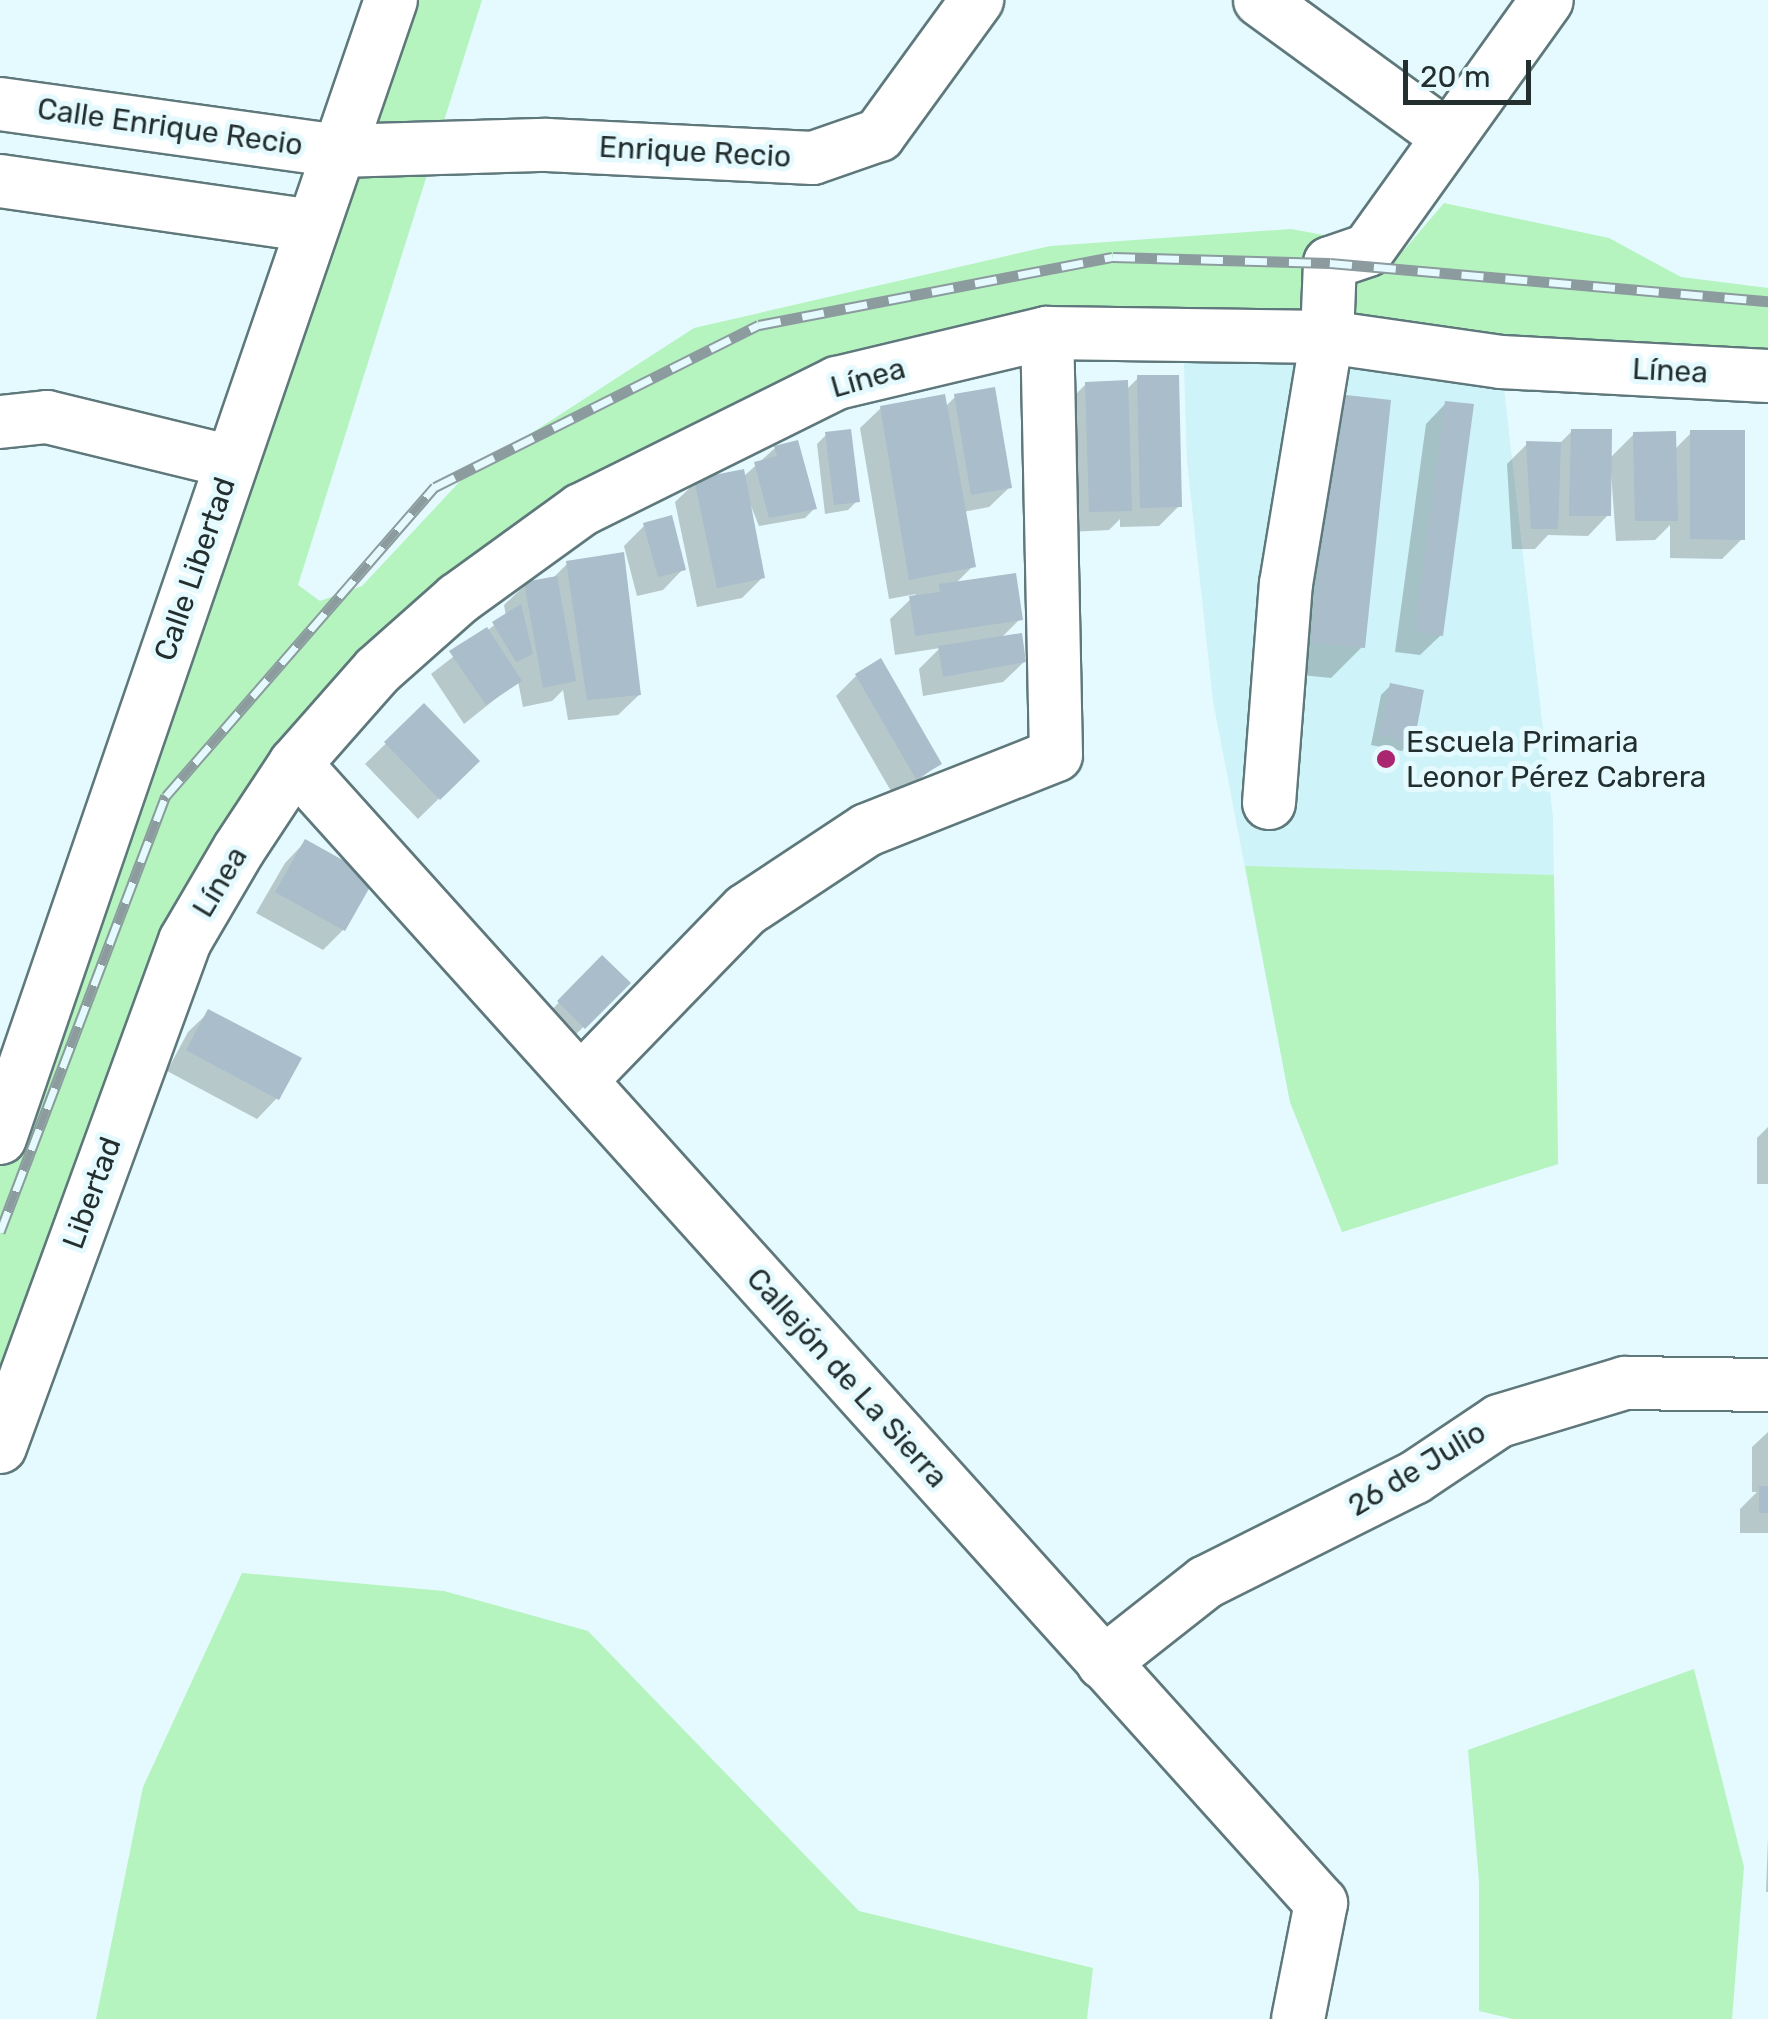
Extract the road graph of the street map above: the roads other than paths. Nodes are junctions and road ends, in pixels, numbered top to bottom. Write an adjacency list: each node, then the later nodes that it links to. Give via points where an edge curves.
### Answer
1 (391, 0): 7 (street, Calle Libertad)
2 (978, 0): 7 (street, Enrique Recio, via 879,135 852,150 813,158 547,145)
3 (1260, 0): 6 (street)
4 (1547, 0): 6 (street)
5 (0, 104): 7 (street, Calle Enrique Recio)
6 (1445, 135): 11 (street, via 1368,250 1330,263)
7 (339, 151): 9 (street, Calle Libertad)
8 (0, 181): 9 (street)
9 (313, 226): 14 (street, Calle Libertad)
10 (1047, 332): 11 (street, Línea); 15 (street, Línea, via 837,383 582,510 444,611 378,670); 18 (street, via 1056,755 866,830 746,910)
11 (1327, 337): 12 (street, Línea, via 1500,362); 16 (street, via 1286,584)
12 (1768, 376)
13 (0, 422): 14 (street, via 48,417)
14 (232, 462): 19 (street, Calle Libertad)
15 (295, 764): 17 (street, Línea); 18 (street, Callejón de La Sierra)
16 (1269, 803)
17 (185, 940): 21 (street, Libertad)
18 (581, 1080): 22 (street, Callejón de La Sierra)
19 (0, 1138)
20 (1768, 1385): 22 (street, 26 de Julio, via 1625,1383 1498,1421 1414,1478 1206,1582)
21 (5, 1417)
22 (1103, 1663): 23 (street, Callejón de La Sierra, via 1321,1903)
23 (1298, 2019)

